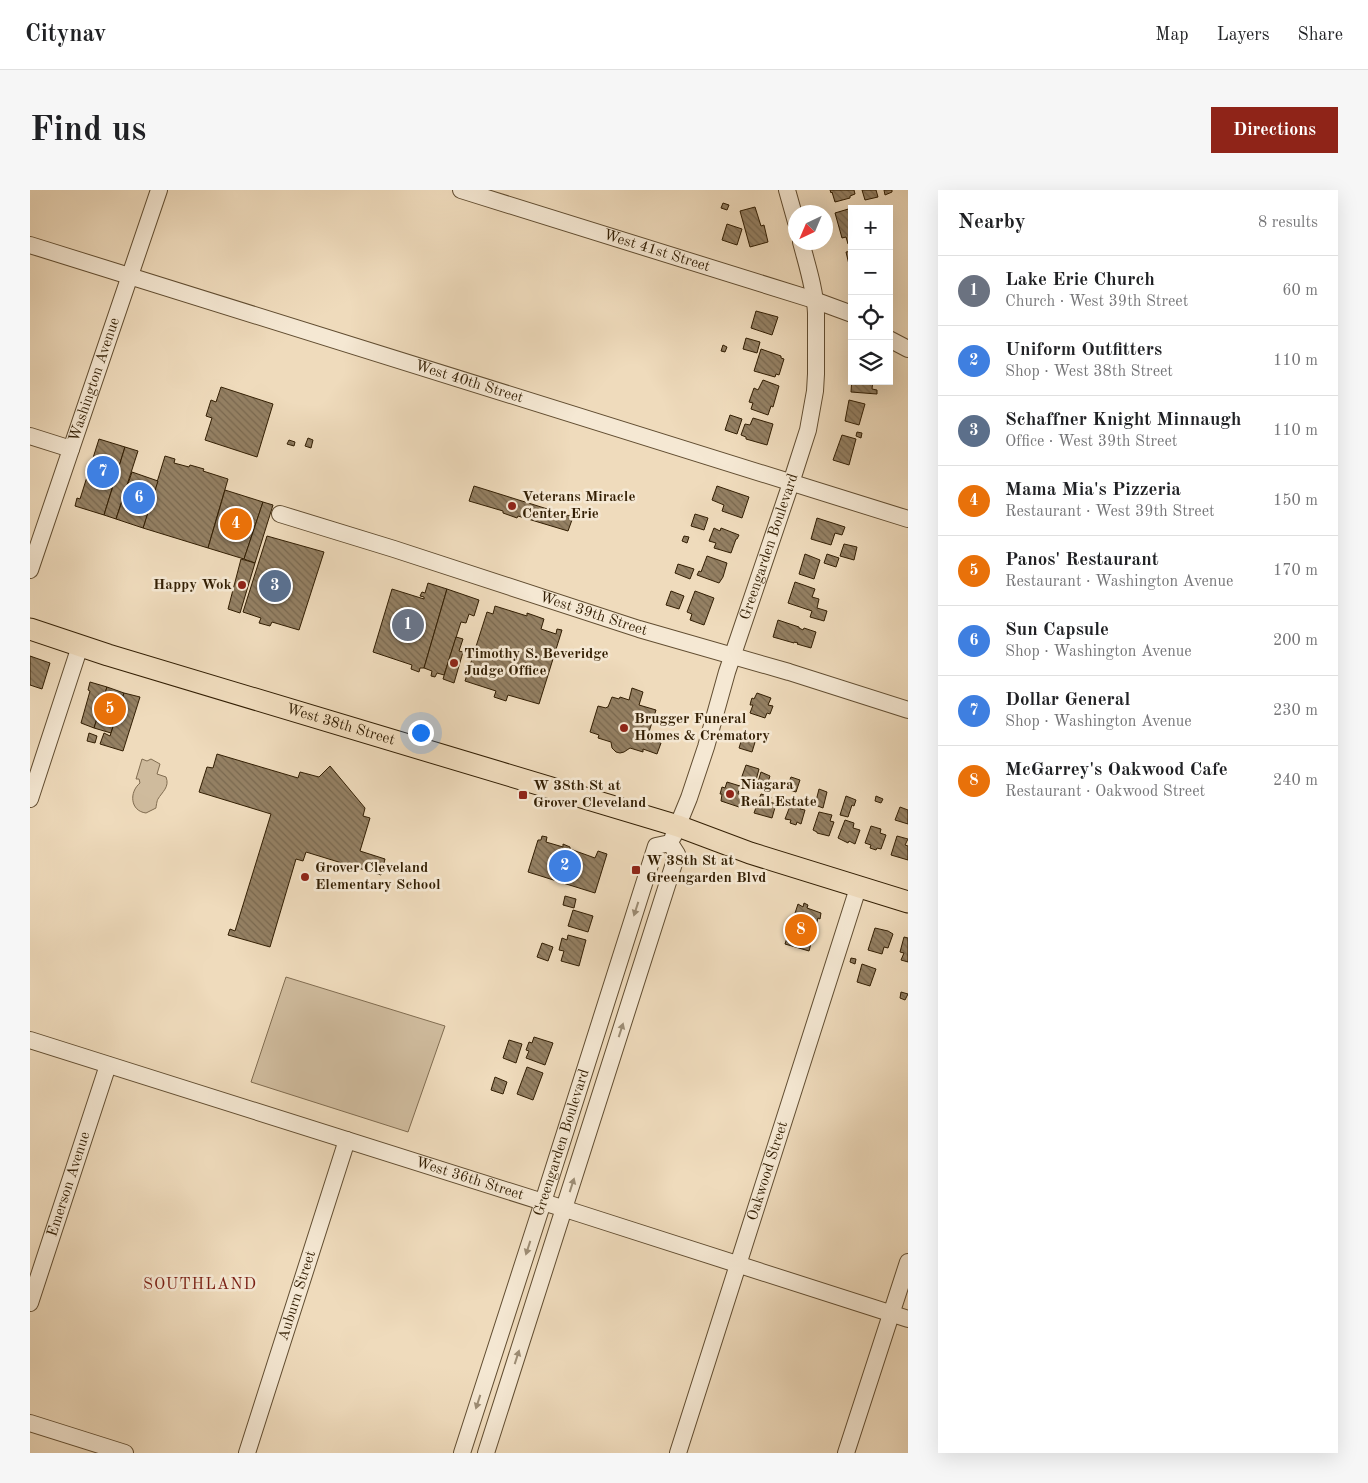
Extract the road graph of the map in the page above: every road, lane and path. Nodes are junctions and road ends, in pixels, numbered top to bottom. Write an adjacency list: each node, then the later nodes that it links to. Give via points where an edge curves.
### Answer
1 (159, 190): 7 (street, Washington Avenue)
2 (461, 190): 8 (street, West 41st Street)
3 (787, 190): 4 (street)
4 (791, 205)
5 (30, 245): 7 (street, West 40th Street)
6 (803, 250): 8 (street, Greengarden Boulevard)
7 (129, 276): 13 (street, Washington Avenue); 14 (street, West 40th Street)
8 (814, 300): 9 (street, West 41st Street); 14 (street, Greengarden Boulevard, via 815,391 808,430)
9 (848, 313)
10 (891, 340): 11 (street)
11 (908, 349)
12 (30, 436): 13 (street)
13 (71, 449): 17 (street, Washington Avenue)
14 (792, 484): 16 (street, West 40th Street); 20 (street, Greengarden Boulevard)
15 (280, 514): 20 (street, West 39th Street)
16 (908, 520)
17 (30, 570)
18 (30, 629): 19 (main road, West 38th Street)
19 (80, 646): 22 (street); 23 (main road, West 38th Street)
20 (732, 656): 21 (street, West 39th Street); 23 (street, Greengarden Boulevard, via 706,747)
21 (908, 710)
22 (30, 798)
23 (674, 835): 24 (main road, West 38th Street, via 750,853); 29 (street, Greengarden Boulevard, one-way to 29, via 656,846); 30 (street, Greengarden Boulevard, one-way to 23, via 677,854)
24 (858, 888): 25 (main road, West 38th Street); 32 (street, Oakwood Street)
25 (908, 902)
26 (30, 1040): 27 (street, West 36th Street)
27 (108, 1065): 28 (street, West 36th Street); 33 (street, Emerson Avenue)
28 (346, 1140): 29 (street, West 36th Street); 38 (street, Auburn Street)
29 (543, 1202): 30 (street, West 36th Street); 39 (street, Greengarden Boulevard, one-way to 39)
30 (564, 1208): 32 (street, West 36th Street); 40 (street, Greengarden Boulevard, one-way to 30)
31 (908, 1262): 34 (street)
32 (739, 1264): 34 (street, West 36th Street); 41 (street, Oakwood Street)
33 (30, 1303)
34 (892, 1314): 35 (street, West 36th Street); 42 (street)
35 (908, 1319)
36 (30, 1423): 37 (street)
37 (125, 1453)
38 (247, 1453)
39 (462, 1453)
40 (486, 1453)
41 (678, 1453)
42 (846, 1453)

